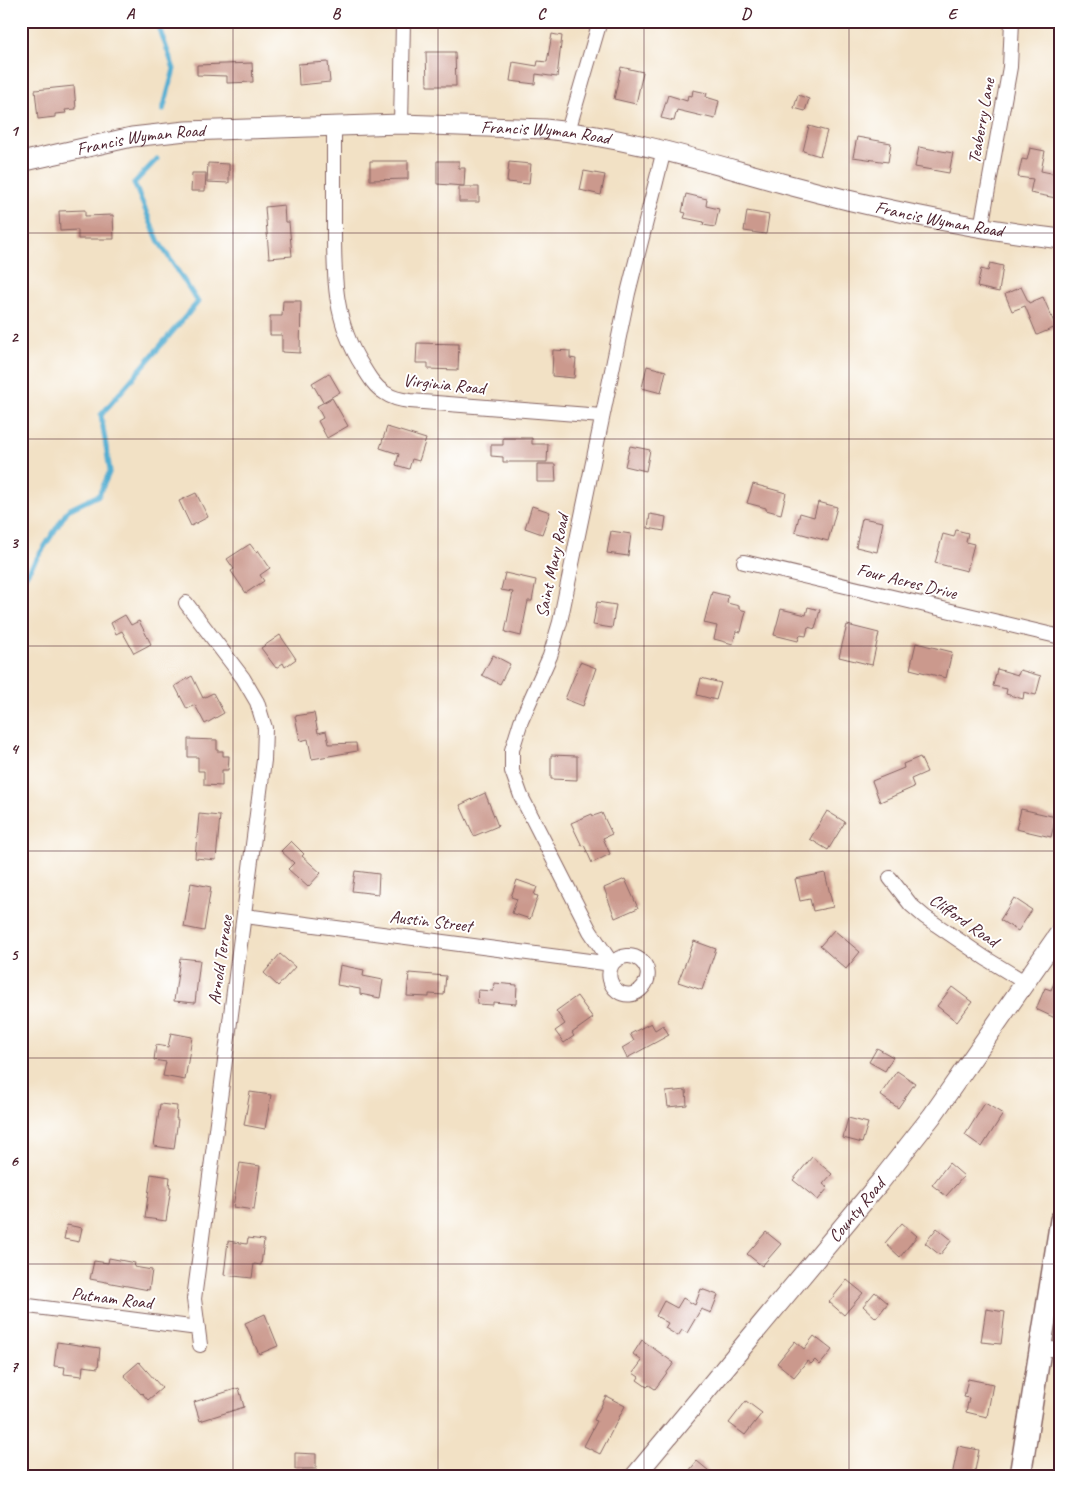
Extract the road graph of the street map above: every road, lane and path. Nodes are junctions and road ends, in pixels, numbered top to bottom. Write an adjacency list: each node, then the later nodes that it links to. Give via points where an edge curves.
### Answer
1 (403, 21): 4 (street)
2 (600, 21): 6 (street)
3 (1012, 21): 9 (street, Teaberry Lane, via 1010,66)
4 (401, 124): 5 (main road, Francis Wyman Road); 6 (main road, Francis Wyman Road)
5 (334, 125): 8 (main road, Francis Wyman Road, via 147,135); 11 (street, Virginia Road, via 337,300 349,343 375,385 385,394 410,401)
6 (568, 131): 7 (main road, Francis Wyman Road)
7 (664, 150): 9 (main road, Francis Wyman Road, via 838,197); 11 (street, Saint Mary Road, via 628,293)
8 (21, 162)
9 (980, 228): 10 (main road, Francis Wyman Road)
10 (1061, 238)
11 (602, 416): 18 (street, Saint Mary Road, via 554,642 521,721 511,758 521,796 590,931)
12 (744, 562): 14 (street, Four Acres Drive)
13 (186, 603): 16 (street, Arnold Terrace, via 248,686 263,720 264,760)
14 (1061, 637)
15 (890, 878): 19 (street, Clifford Road, via 925,917)
16 (245, 916): 18 (street, Austin Street); 22 (street, Arnold Terrace, via 194,1299)
17 (1061, 932): 19 (main road, County Road)
18 (612, 964)
19 (1026, 983): 25 (main road, County Road, via 937,1109 880,1182)
20 (1061, 1220): 24 (main road)
21 (21, 1305): 22 (street, Putnam Road)
22 (198, 1328): 23 (street, Arnold Terrace)
23 (200, 1345)
24 (1050, 1349): 26 (main road)
25 (635, 1476)
26 (1020, 1476)

